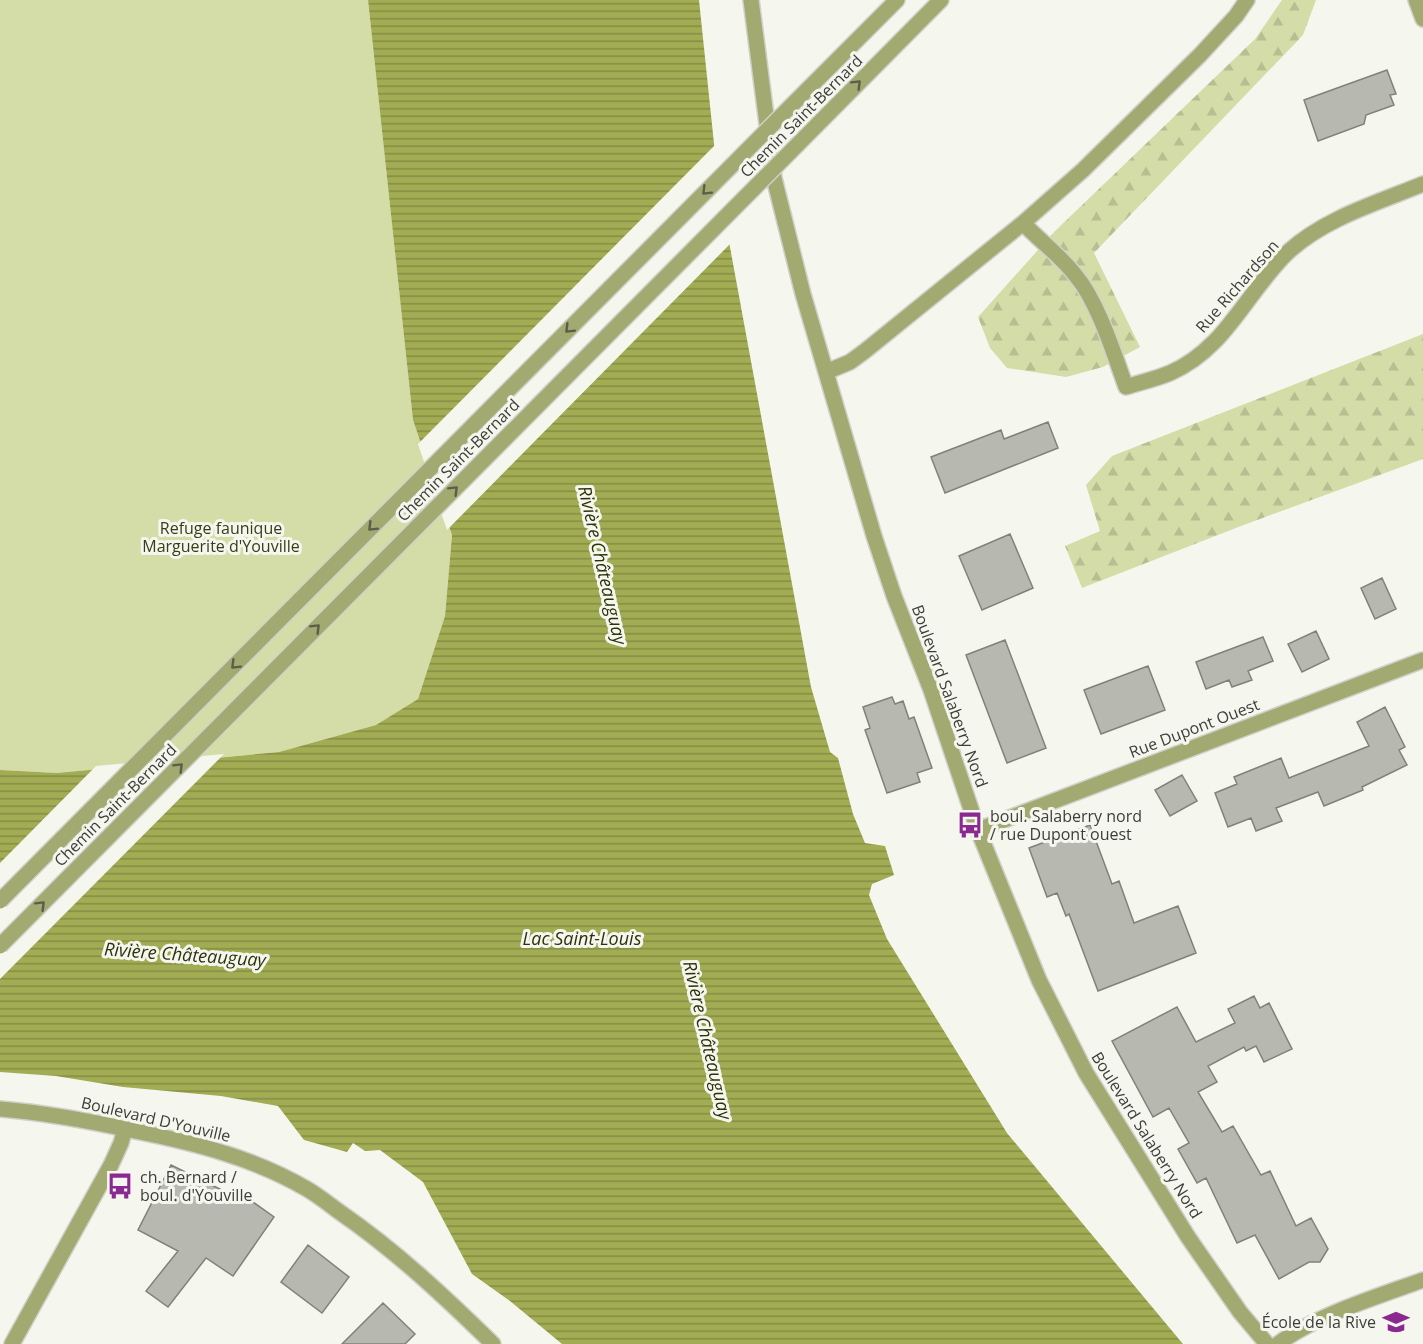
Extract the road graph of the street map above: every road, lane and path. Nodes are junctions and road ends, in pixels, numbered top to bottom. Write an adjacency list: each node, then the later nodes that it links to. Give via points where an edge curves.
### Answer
1 (752, 0): 9 (street, Boulevard Salaberry Nord, via 774,178)
2 (897, 0): 12 (street, Chemin Saint-Bernard, one-way to 12, bridge)
3 (941, 0): 13 (street, Chemin Saint-Bernard, one-way to 3, bridge)
4 (1247, 0): 8 (street, via 1171,84)
5 (1416, 0): 6 (street)
6 (1423, 19)
7 (1423, 184): 8 (street, Rue Richardson, via 1346,216 1303,240 1273,268 1220,337 1201,354 1170,373 1126,387 1081,282)
8 (1023, 223): 9 (street, via 865,351)
9 (826, 372): 11 (street, Boulevard Salaberry Nord, via 886,573)
10 (1423, 660): 11 (street, Rue Dupont Ouest)
11 (978, 830): 19 (street, Boulevard Salaberry Nord, via 1040,982 1086,1073 1188,1237)
12 (0, 901)
13 (0, 946)
14 (0, 1109): 15 (street, Boulevard D'Youville)
15 (125, 1129): 17 (street, via 111,1165); 18 (street, Boulevard D'Youville, via 236,1156 309,1190 365,1229)
16 (1423, 1280): 20 (street, via 1333,1315)
17 (12, 1344)
18 (493, 1344)
19 (1267, 1344)
20 (1278, 1344)

